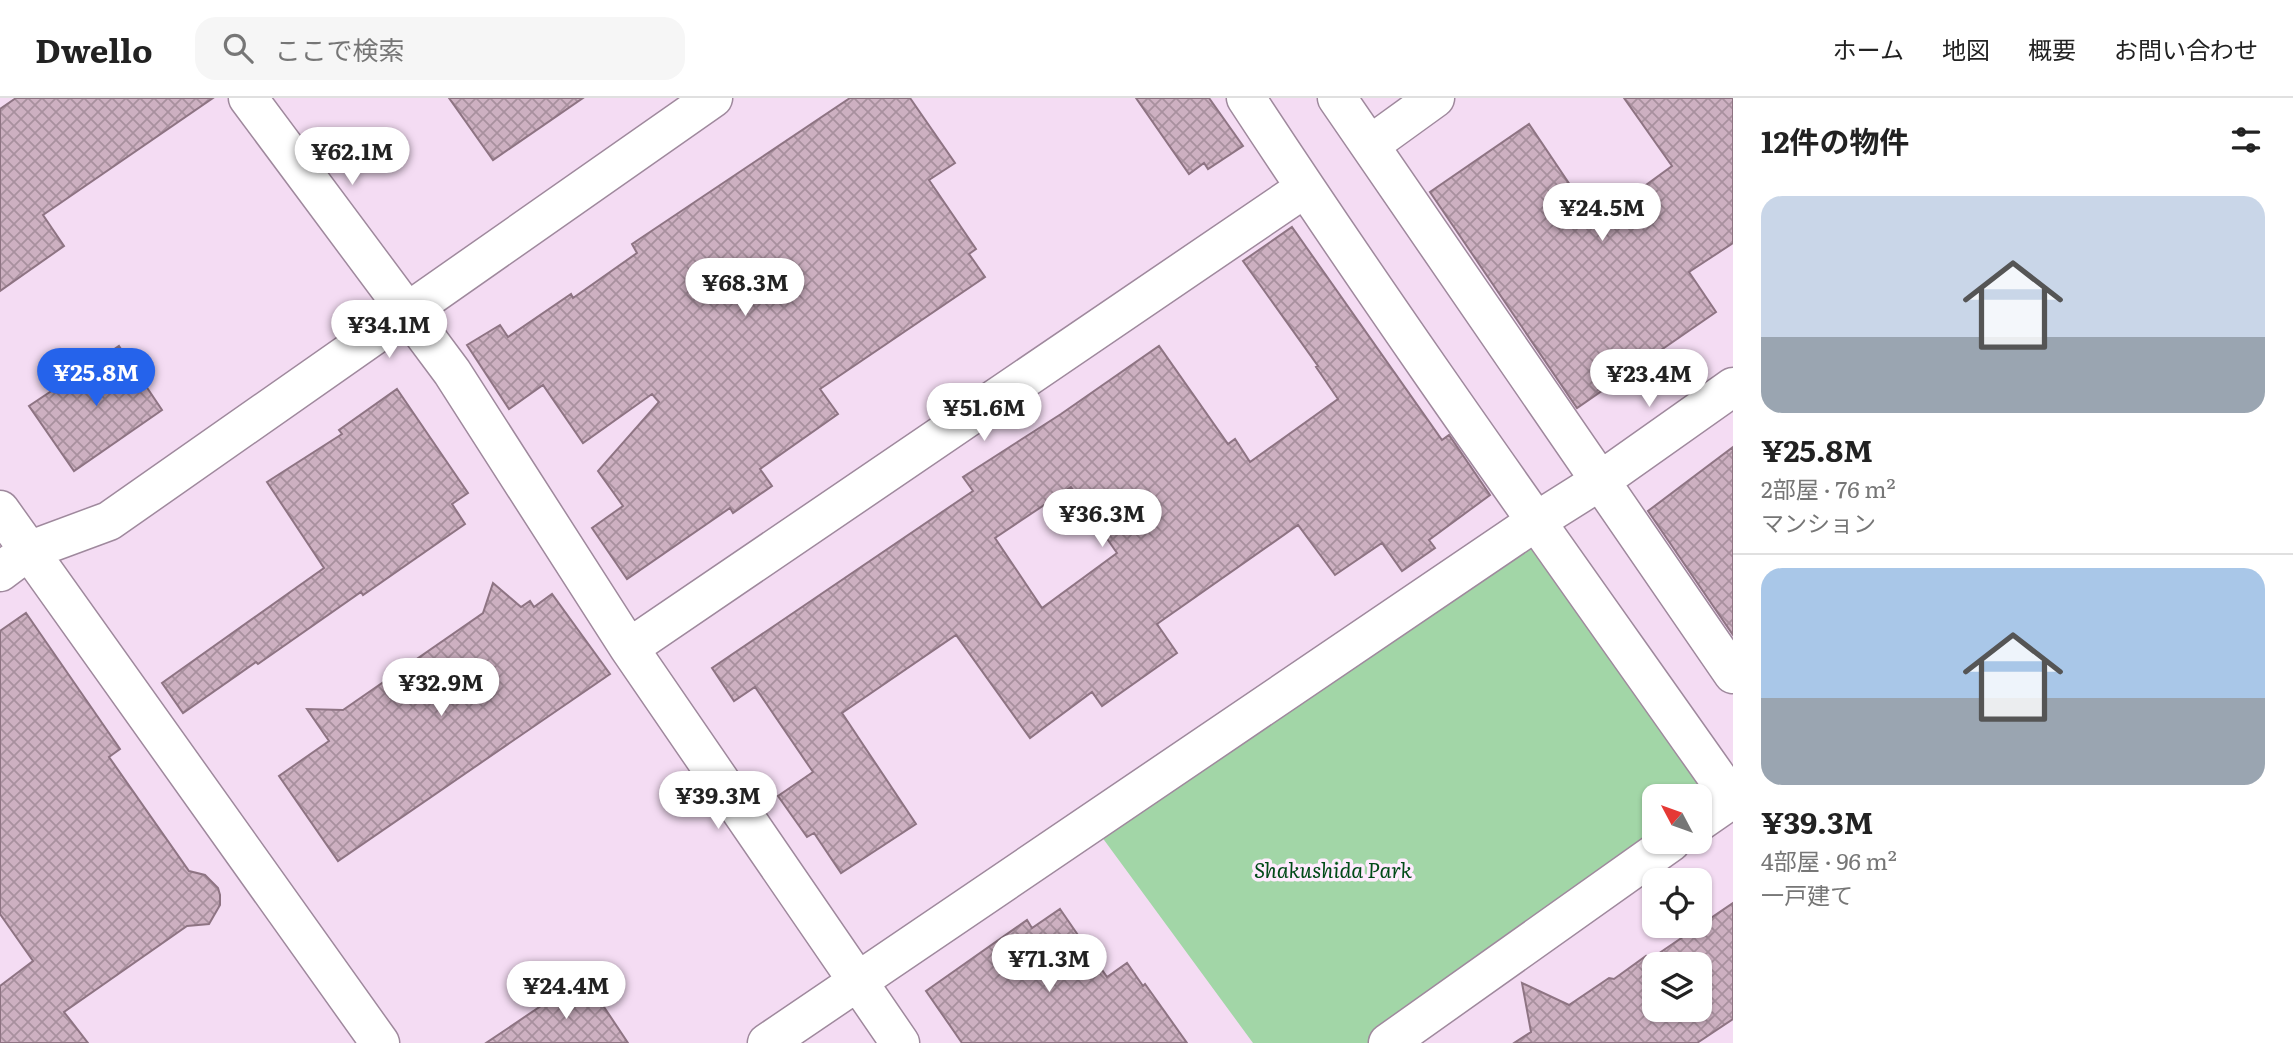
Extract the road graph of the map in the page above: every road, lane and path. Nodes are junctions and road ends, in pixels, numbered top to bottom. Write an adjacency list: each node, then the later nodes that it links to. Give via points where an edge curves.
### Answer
1 (248, 98): 8 (street)
2 (713, 98): 8 (street)
3 (1246, 98): 7 (street)
4 (1337, 98): 6 (street)
5 (1435, 98): 6 (street)
6 (1370, 145): 10 (street)
7 (1305, 188): 12 (street); 14 (street)
8 (408, 310): 13 (street, via 109,522); 14 (street)
9 (1733, 387): 10 (street)
10 (1600, 481): 12 (street); 15 (street)
11 (0, 510): 13 (street)
12 (1535, 522): 16 (street); 19 (street)
13 (14, 561): 20 (street)
14 (629, 648): 19 (street)
15 (1733, 674)
16 (1732, 800): 17 (street)
17 (1712, 813)
18 (1654, 854): 23 (street)
19 (857, 981): 21 (street); 22 (street)
20 (380, 1043)
21 (767, 1043)
22 (900, 1043)
23 (1388, 1043)

